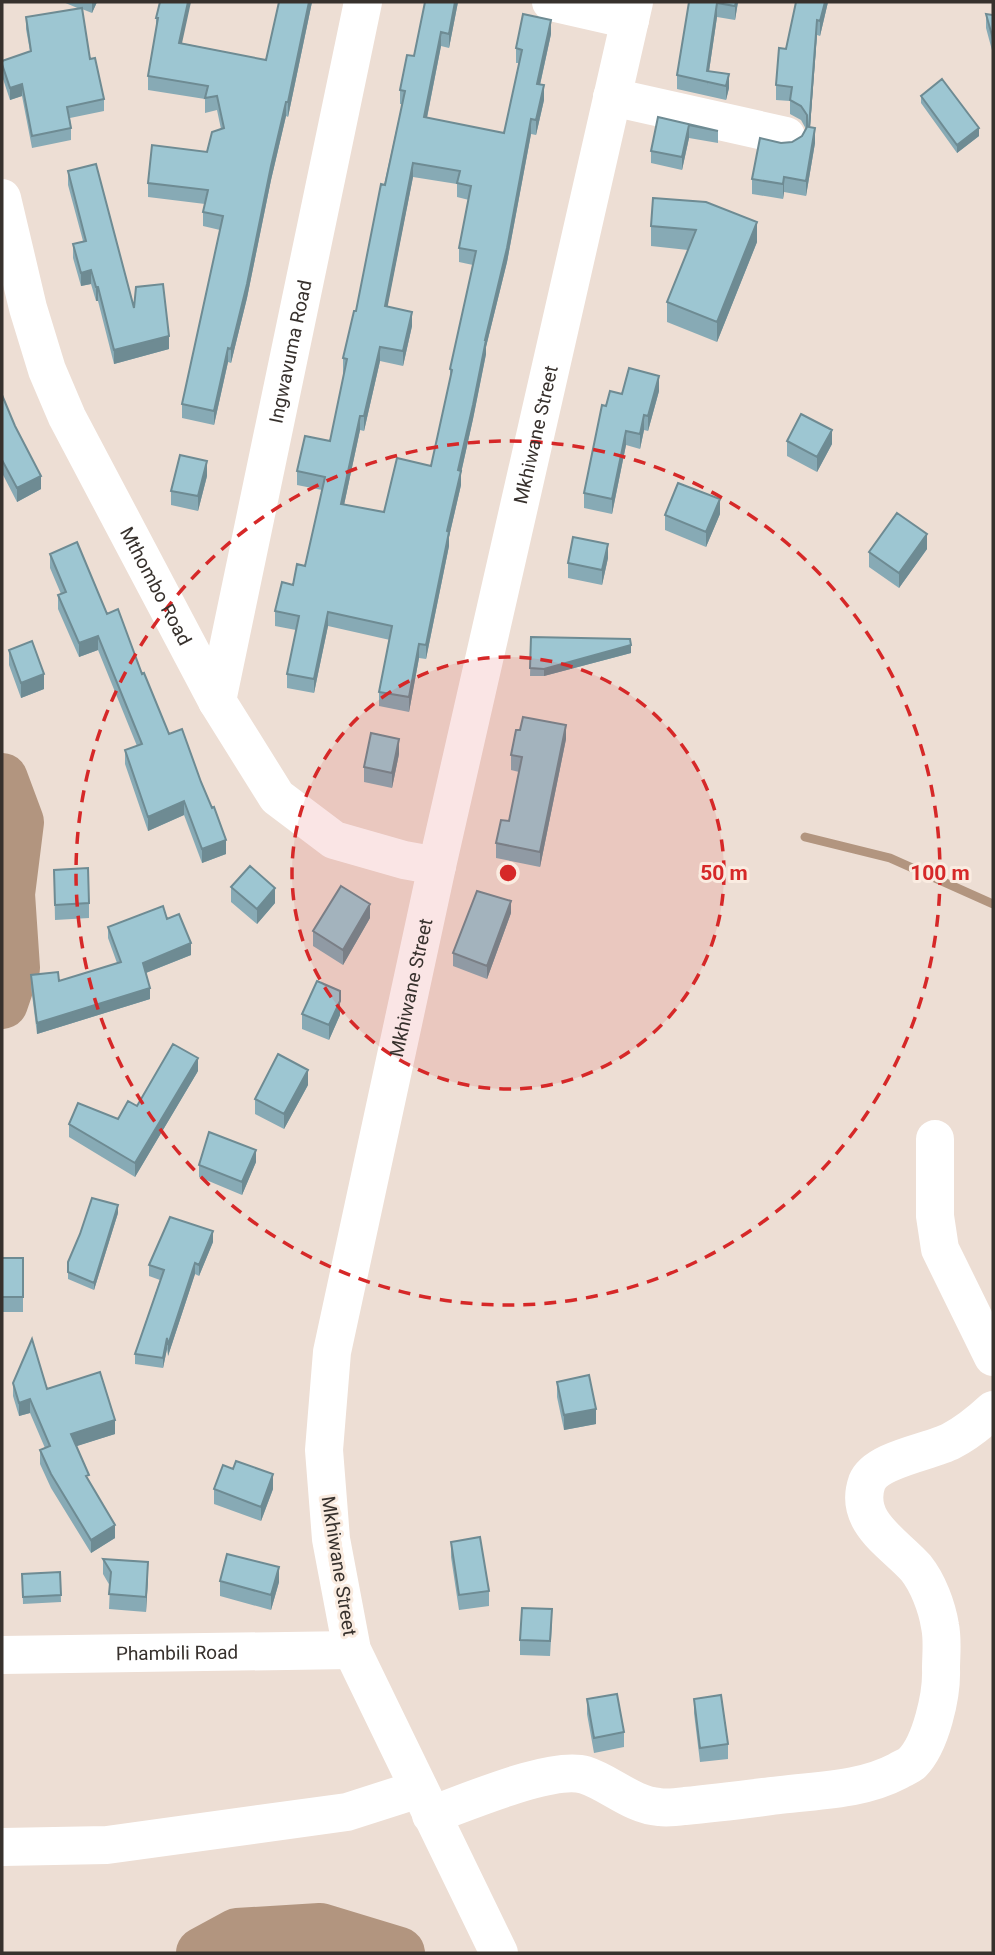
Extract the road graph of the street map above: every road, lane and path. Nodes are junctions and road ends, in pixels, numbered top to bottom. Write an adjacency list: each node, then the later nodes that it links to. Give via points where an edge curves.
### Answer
1 (363, 2): 7 (street, Ingwavuma Road)
2 (551, 2): 3 (street)
3 (632, 11): 4 (street, Mkhiwane Street)
4 (612, 97): 5 (street); 8 (street, Mkhiwane Street)
5 (786, 136)
6 (2, 198): 7 (street, Mthombo Road, via 28,308 67,417)
7 (217, 701): 8 (street, Mthombo Road, via 277,797 334,839)
8 (438, 866): 12 (street, Mkhiwane Street, via 332,1352 324,1450 331,1539)
9 (935, 1139): 10 (street, via 940,1249)
10 (993, 1357)
11 (993, 1410): 14 (street, via 967,1433 883,1465 868,1479 864,1504 870,1518 916,1569 929,1590 940,1626 942,1677 933,1724 912,1764 858,1786 667,1807 641,1803 585,1775 569,1773 541,1777)
12 (352, 1650): 13 (street, Phambili Road); 14 (street, Mkhiwane Street)
13 (2, 1655)
14 (432, 1817): 15 (street, via 347,1812 107,1845); 16 (street, Mkhiwane Street)
15 (2, 1847)
16 (499, 1953)

